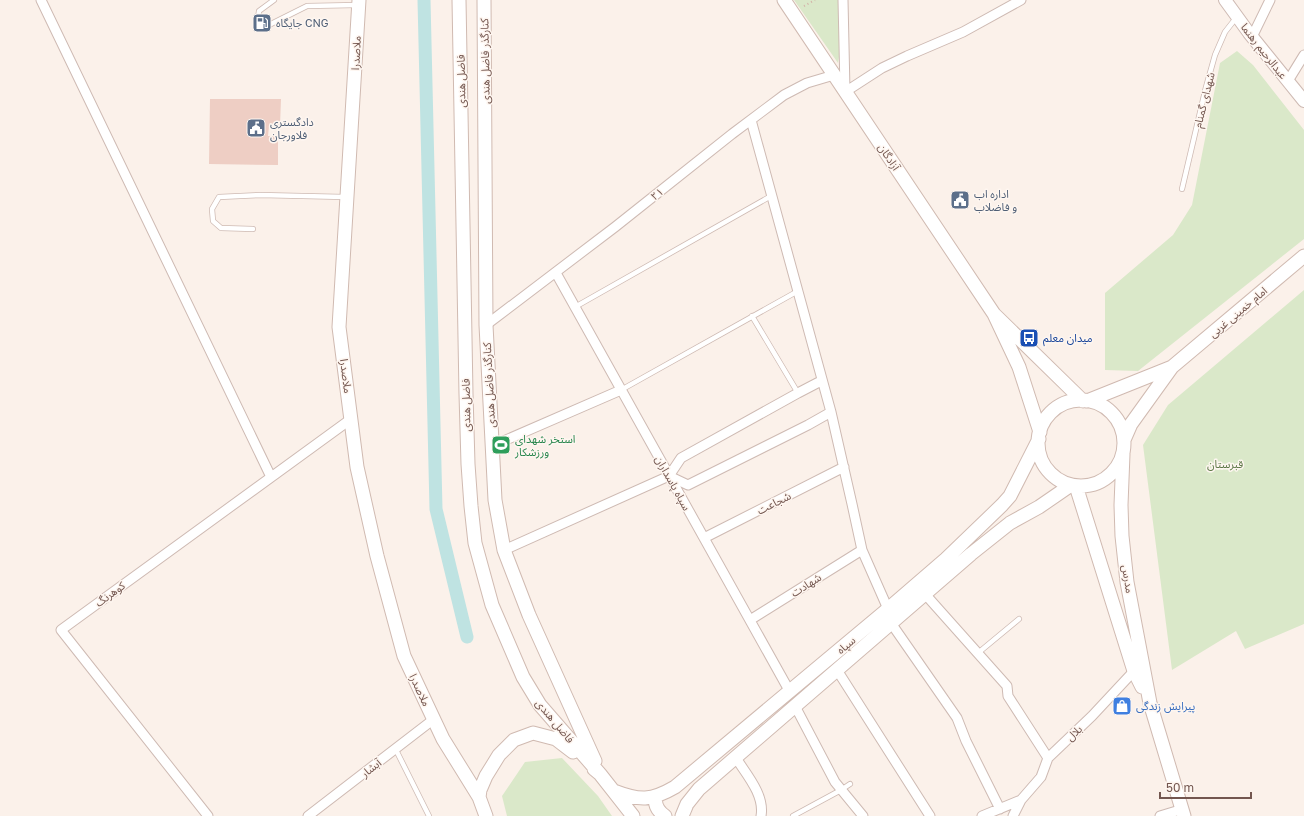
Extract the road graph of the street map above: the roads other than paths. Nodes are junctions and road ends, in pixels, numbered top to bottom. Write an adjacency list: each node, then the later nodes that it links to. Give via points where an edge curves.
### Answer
1 (41, 0): 43 (street)
2 (274, 0): 10 (lane, via 259,11 258,18 262,23 268,25 307,6)
3 (459, 0): 63 (main road, فاضل هندی, via 466,418 475,543 492,605 523,677 540,705)
4 (484, 0): 29 (main road, کنارگذر فاضل هندی)
5 (784, 0): 14 (main road, آزادگان)
6 (844, 0): 16 (street)
7 (1021, 0): 16 (street, via 963,32 882,68)
8 (1225, 0): 11 (street, عبدالرحیم رهنما)
9 (1270, 0): 12 (street)
10 (359, 2): 21 (main road, ملاصدرا)
11 (1238, 17): 12 (street, عبدالرحیم رهنما); 19 (lane, شهدای گمنام, via 1225,32 1216,55)
12 (1252, 37): 15 (street, عبدالرحیم رهنما)
13 (1304, 55): 15 (street)
14 (834, 75): 16 (main road, آزادگان); 18 (street, ۲۱, via 808,83 784,95)
15 (1288, 81): 17 (street, عبدالرحیم رهنما)
16 (846, 92): 27 (main road, آزادگان)
17 (1304, 101)
18 (750, 120): 20 (street); 24 (street, ۲۱)
19 (1182, 189)
20 (772, 196): 25 (street); 26 (lane)
21 (347, 197): 22 (lane, via 219,197 212,209 213,221 221,228); 36 (main road, ملاصدرا, via 339,327)
22 (253, 228)
23 (1304, 256): 30 (main road, امام خمینی غربی)
24 (556, 273): 26 (street, سپاه پاسداران); 29 (street, ۲۱)
25 (798, 291): 28 (lane); 31 (street)
26 (575, 307): 32 (street, سپاه پاسداران)
27 (994, 314): 34 (main road); 37 (main road, via 1019,367)
28 (752, 316): 32 (lane); 33 (lane)
29 (486, 325): 39 (main road, کنارگذر فاضل هندی)
30 (1172, 367): 34 (main road, امام خمینی غربی); 38 (main road, امام خمینی غربی, via 1130,424)
31 (822, 381): 33 (street); 35 (street)
32 (621, 390): 39 (street); 42 (street, سپاه پاسداران)
33 (798, 393): 42 (street, via 681,458)
34 (1085, 401): 37 (main road, via 1066,403 1056,409 1042,426); 38 (main road, via 1097,403 1114,415 1121,426)
35 (831, 412): 41 (street); 42 (street, via 688,485)
36 (351, 419): 43 (street, کوهرنگ); 59 (main road, ملاصدرا, via 357,467 377,556 404,656)
37 (1040, 436): 44 (main road, via 1039,449 1047,470 1065,484); 49 (main road, سپاه, via 1010,496 946,559)
38 (1124, 440): 40 (main road)
39 (492, 446): 46 (main road, کنارگذر فاضل هندی, via 495,500)
40 (1123, 454): 44 (main road, via 1118,466 1108,477 1096,484); 57 (main road, مدرس, via 1122,536)
41 (844, 467): 45 (street, شجاعت); 47 (street)
42 (670, 476): 45 (street, سپاه پاسداران); 46 (street)
43 (271, 477): 73 (street, کوهرنگ, via 61,630)
44 (1074, 486): 48 (main road, سپاه, via 1010,523); 55 (main road, مدرس)
45 (704, 538): 51 (street, سپاه پاسداران)
46 (504, 550): 63 (main road, کنارگذر فاضل هندی, via 529,615)
47 (862, 550): 49 (street); 51 (street, شهادت)
48 (925, 594): 52 (main road, سپاه); 53 (street)
49 (888, 609): 56 (main road, سپاه)
50 (1019, 619): 53 (lane)
51 (750, 620): 56 (street, سپاه پاسداران)
52 (891, 623): 54 (main road, سپاه); 70 (street, via 957,718 966,742)
53 (978, 653): 62 (street, via 1007,686 1008,696)
54 (837, 670): 58 (main road, سپاه); 83 (street)
55 (1134, 671): 57 (main road, مدرس); 62 (street, بلال)
56 (790, 692): 68 (main road, سپاه, via 676,787)
57 (1150, 703): 71 (main road, مدرس)
58 (795, 706): 61 (main road, سپاه); 65 (street)
59 (434, 719): 60 (street, آبشار); 67 (main road, ملاصدرا)
60 (395, 748): 74 (street, آبشار); 75 (lane)
61 (736, 758): 79 (main road, سپاه, via 699,789 687,804); 80 (street, via 758,794)
62 (1048, 758): 69 (street, بلال, via 1041,777)
63 (600, 774): 66 (main road); 67 (main road, via 556,739 533,733 514,740 499,755 486,776)
64 (850, 784): 65 (lane)
65 (841, 790): 72 (lane); 82 (street)
66 (614, 791): 68 (main road, سپاه, via 637,799); 77 (main road)
67 (479, 797): 76 (main road, ملاصدرا)
68 (656, 797): 78 (main road, via 657,809)
69 (1021, 800): 70 (street, بلال); 85 (street, بلال)
70 (1000, 809): 84 (street, بلال)
71 (1184, 812): 86 (street)
72 (802, 814): 81 (lane)
73 (208, 816)
74 (308, 816)
75 (428, 816)
76 (486, 816)
77 (633, 816)
78 (665, 816)
79 (682, 816)
80 (761, 816)
81 (793, 816)
82 (863, 816)
83 (930, 816)
84 (982, 816)
85 (1013, 816)
86 (1160, 816)

